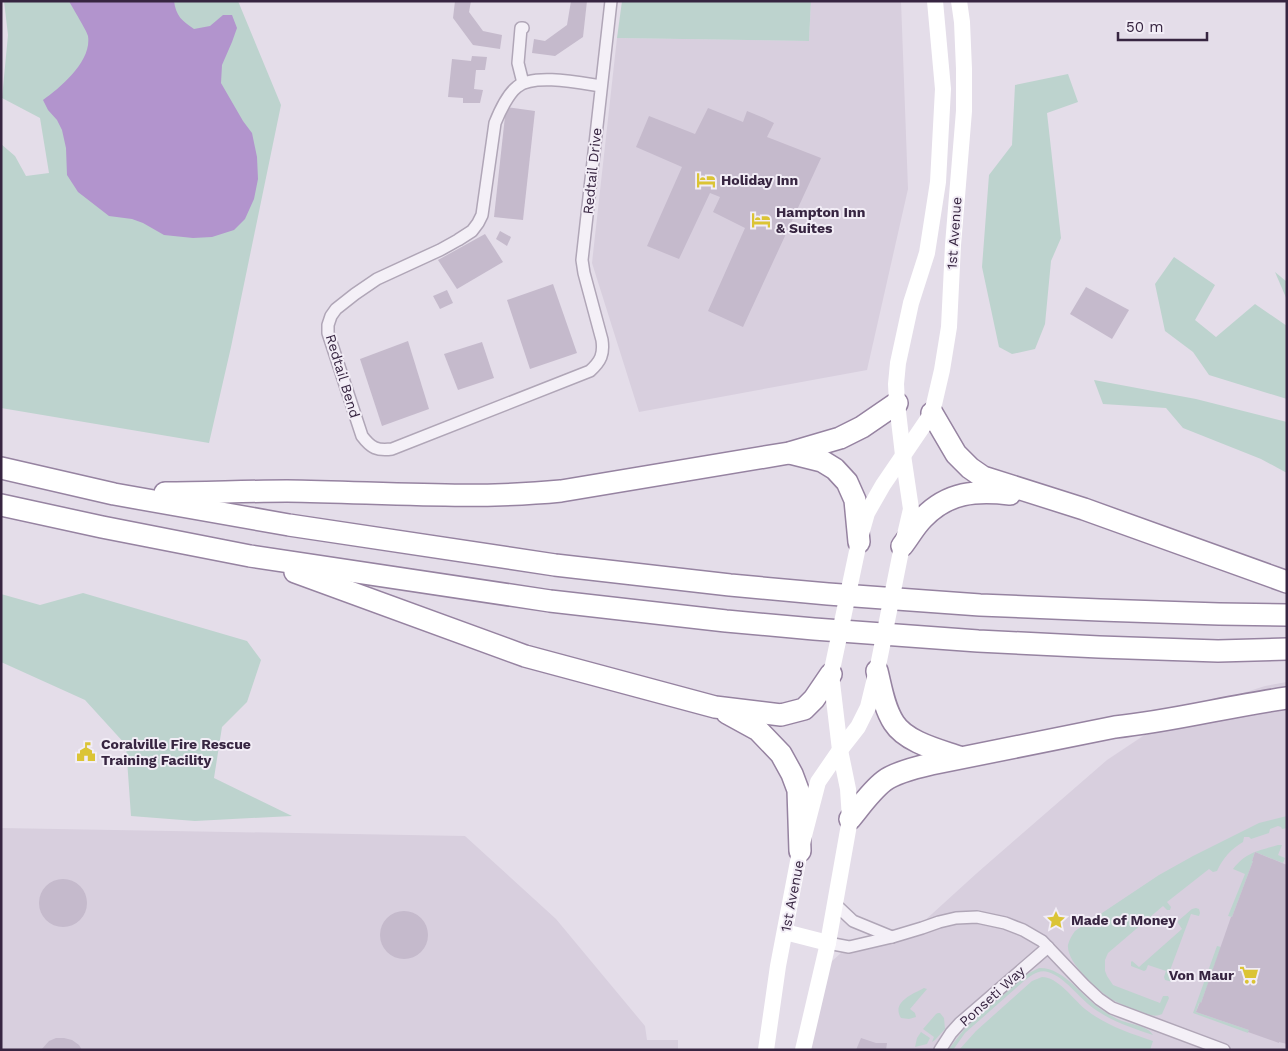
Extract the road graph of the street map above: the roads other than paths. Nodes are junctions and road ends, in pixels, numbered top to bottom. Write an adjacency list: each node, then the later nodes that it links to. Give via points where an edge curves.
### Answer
1 (611, 1): 6 (street, Redtail Drive)
2 (936, 1): 8 (main road, 1st Avenue, via 943,89 938,182 927,253 911,303 898,363)
3 (959, 1): 9 (main road, 1st Avenue, via 964,111 949,327)
4 (523, 28): 5 (street, via 518,63)
5 (524, 83): 6 (street, via 550,80); 7 (street, Redtail Bend, via 516,87 495,123 478,224 446,247 377,279 355,294 331,316 328,333 362,436 367,444 383,450 590,371 602,357)
6 (601, 86): 7 (street, Redtail Drive, via 582,260)
7 (602, 340)
8 (897, 403): 10 (highway, via 840,438); 11 (main road, 1st Avenue)
9 (932, 413): 11 (main road, 1st Avenue); 14 (highway, via 956,454 970,468 983,477)
10 (789, 453): 13 (highway, via 525,494); 16 (highway, via 822,461 847,482 855,500)
11 (903, 454): 16 (main road, 1st Avenue, via 867,513); 17 (main road, 1st Avenue, via 911,509)
12 (1, 468): 13 (highway)
13 (114, 494): 20 (highway, via 289,525 554,565 730,585 999,606)
14 (1047, 497): 17 (highway, via 992,492 949,498 922,518); 19 (highway)
15 (1, 505): 18 (highway)
16 (859, 542): 22 (main road, 1st Avenue, bridge)
17 (902, 546): 23 (main road, 1st Avenue, bridge)
18 (250, 556): 21 (highway, via 550,601 785,627 1090,646); 25 (highway, via 525,656)
19 (1287, 582)
20 (1287, 615)
21 (1287, 649)
22 (832, 670): 25 (highway, via 814,700 804,709 781,715); 26 (main road, 1st Avenue)
23 (877, 671): 26 (main road, 1st Avenue, via 868,707 858,728); 27 (highway, via 894,724 923,746)
24 (1287, 698): 27 (highway, via 1115,727)
25 (716, 707): 29 (highway, via 758,730 780,754 792,774 798,790)
26 (840, 750): 28 (main road, 1st Avenue); 29 (main road, 1st Avenue, via 818,782)
27 (961, 758): 28 (highway, via 908,770 884,781)
28 (850, 819): 30 (main road, 1st Avenue)
29 (800, 851): 31 (main road, 1st Avenue)
30 (835, 904): 32 (street, via 853,922); 33 (main road, 1st Avenue)
31 (785, 932): 33 (main road); 35 (main road, 1st Avenue)
32 (892, 937): 33 (street, via 849,947); 34 (street, via 938,922 977,917 1024,930)
33 (828, 943): 36 (main road, 1st Avenue)
34 (1048, 946): 37 (street, Ponseti Way, via 960,1023); 38 (street, via 1099,1000 1112,1008)
35 (766, 1050)
36 (803, 1050)
37 (940, 1050)
38 (1224, 1050)

